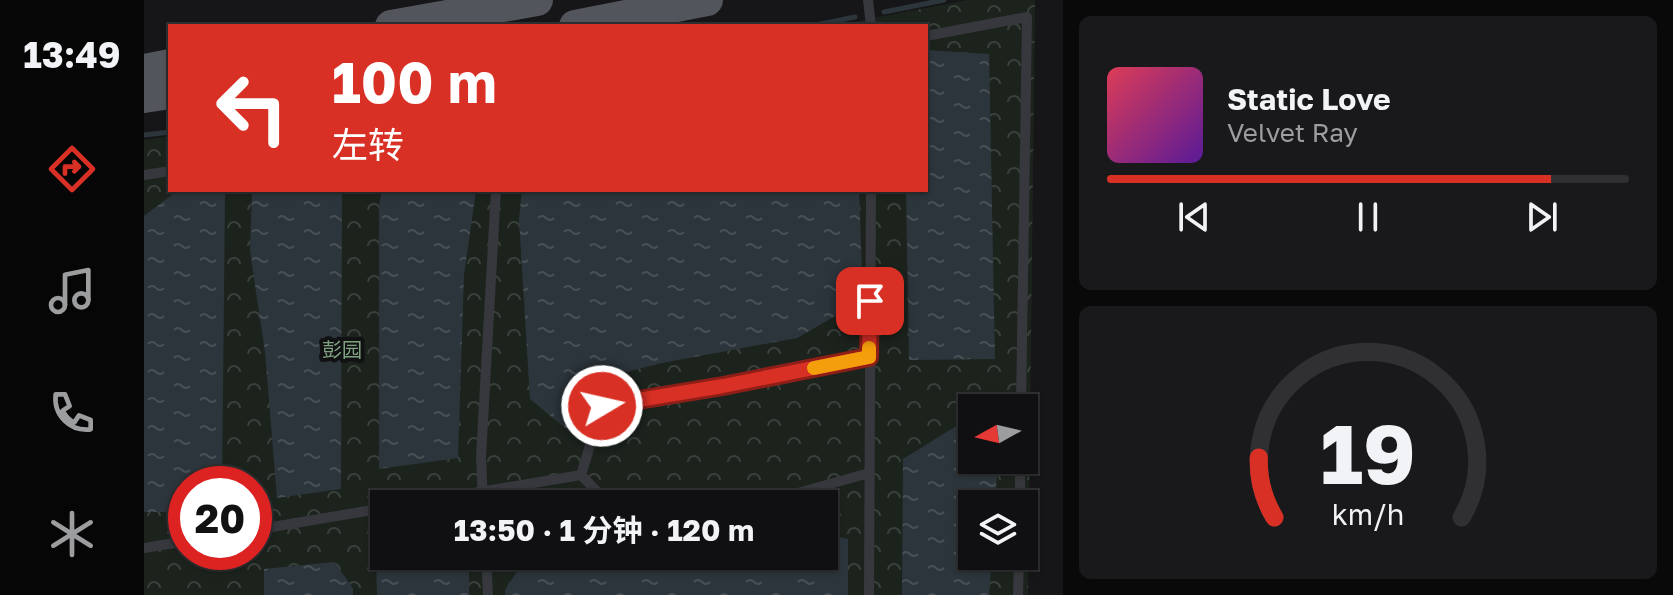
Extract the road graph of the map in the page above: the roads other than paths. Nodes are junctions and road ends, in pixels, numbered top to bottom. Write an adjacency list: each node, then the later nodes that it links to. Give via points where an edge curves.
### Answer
1 (537, 0): 4 (main road)
2 (707, 0): 5 (main road)
3 (868, 0): 6 (lane)
4 (402, 24)
5 (585, 24)
6 (871, 24)
7 (928, 36): 17 (lane, via 1027,17)
8 (168, 65): 9 (main road)
9 (144, 70)
10 (168, 93): 11 (main road)
11 (144, 97)
12 (168, 171): 13 (lane)
13 (144, 175)
14 (496, 192): 20 (lane)
15 (871, 192): 16 (lane)
16 (869, 357): 18 (lane); 19 (lane, via 602,406)
17 (1021, 394)
18 (869, 473): 23 (lane); 31 (lane)
19 (581, 475): 21 (lane); 22 (lane)
20 (482, 490)
21 (492, 490)
22 (595, 490)
23 (809, 490)
24 (370, 510): 25 (lane)
25 (272, 527)
26 (168, 544): 27 (lane)
27 (144, 548)
28 (487, 570): 30 (lane)
29 (1019, 570): 32 (lane)
30 (488, 595)
31 (869, 595)
32 (1018, 595)

